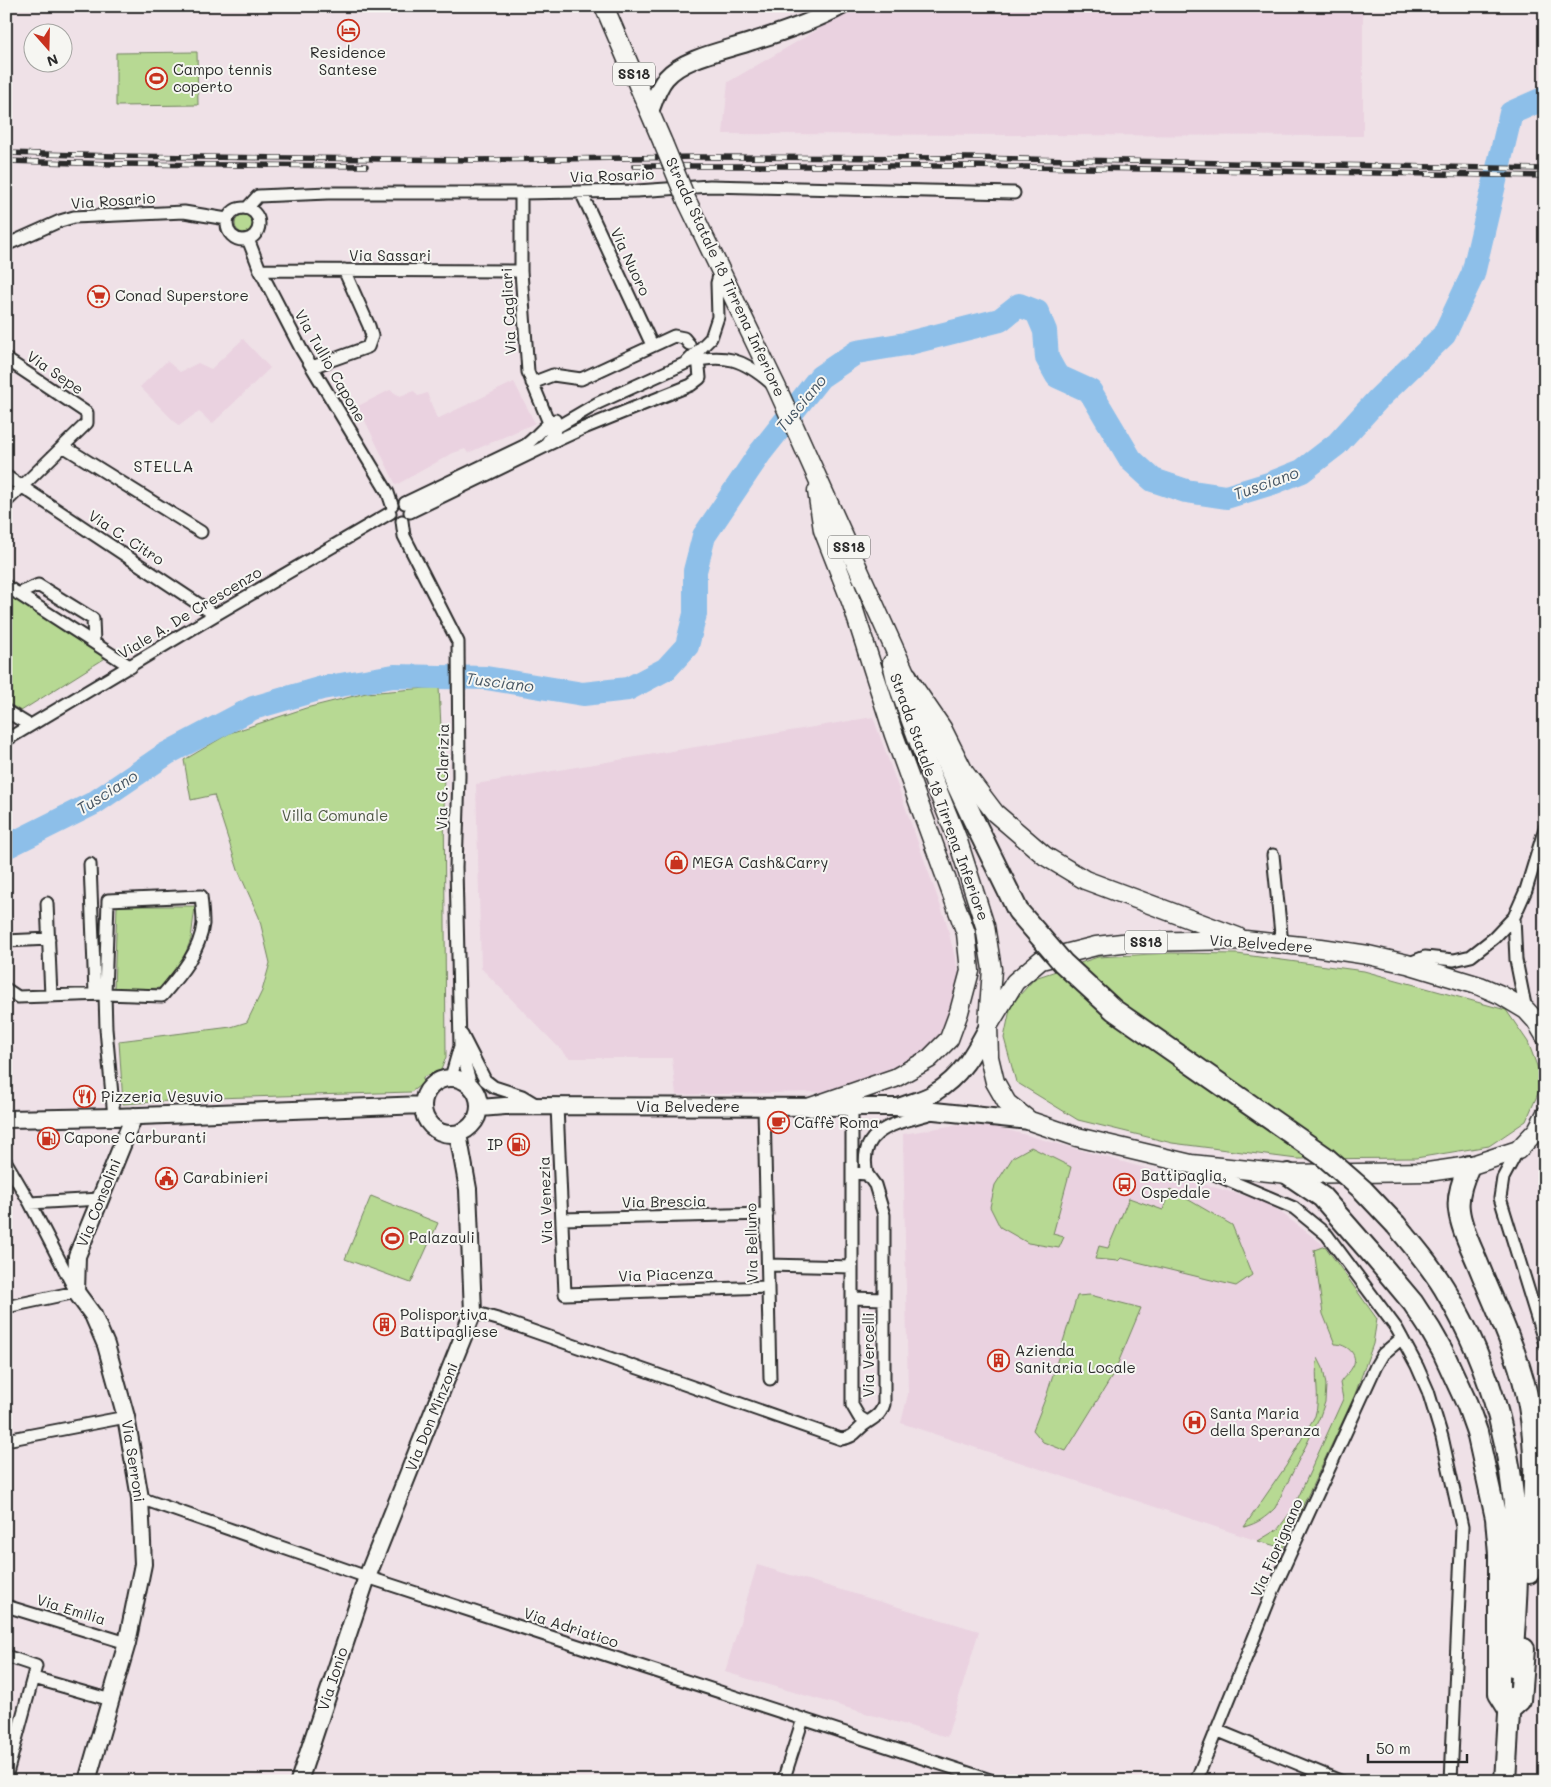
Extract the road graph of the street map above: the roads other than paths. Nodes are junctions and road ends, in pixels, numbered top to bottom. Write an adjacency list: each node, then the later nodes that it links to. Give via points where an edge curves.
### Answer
1 (604, 6): 3 (main road, Strada Statale 18 Tirrena Inferiore / SS18)
2 (842, 6): 3 (street, via 798,26 675,70 665,79)
3 (650, 112): 14 (main road, Strada Statale 18 Tirrena Inferiore / SS18, bridge)
4 (580, 192): 5 (street, Via Rosario); 6 (street, Via Rosario, via 710,186); 16 (street, Via Nuoro)
5 (521, 193): 7 (street, Via Rosario, via 258,196); 13 (street, Via Cagliari)
6 (1014, 193)
7 (247, 208): 8 (street, via 235,210); 9 (street, via 259,222 257,232)
8 (227, 219): 9 (street, via 230,234); 10 (street, Via Rosario, via 184,212 74,217)
9 (248, 239): 11 (street, Via Tullio Capone)
10 (6, 245)
11 (260, 270): 12 (street, Via Sassari); 20 (street, Via Tullio Capone)
12 (344, 270): 13 (street, Via Sassari); 20 (street, via 372,336 368,347)
13 (521, 271): 21 (street, Via Cagliari, via 528,372)
14 (720, 272): 18 (street, via 717,283 718,317 711,338); 22 (main road, Strada Statale 18 Tirrena Inferiore / SS18)
15 (689, 344): 16 (street, via 684,338 674,336)
16 (652, 345): 21 (street, via 581,379 553,375)
17 (6, 358): 25 (street, Via Sepe, via 87,413 87,423)
18 (686, 363): 22 (street, via 713,358 733,359 755,369); 23 (street)
19 (699, 367): 26 (street, via 700,378 691,385)
20 (312, 368): 32 (street, Via Tullio Capone, via 388,493)
21 (532, 383): 24 (street, Via Cagliari)
22 (780, 394): 27 (main road, Strada Statale 18 Tirrena Inferiore / SS18)
23 (598, 404): 24 (street); 26 (street, via 557,427)
24 (549, 423): 31 (street, via 531,442)
25 (63, 446): 29 (street); 34 (street)
26 (544, 447): 31 (street)
27 (812, 465): 38 (main road, Strada Statale 18 Tirrena Inferiore / SS18); 69 (main road, via 824,530 966,933 970,971 960,1012 948,1038 929,1059 895,1078)
28 (6, 476): 29 (street, Via C. Citro)
29 (21, 486): 30 (street); 37 (street, Via C. Citro)
30 (6, 502)
31 (408, 508): 32 (street, via 398,502); 33 (street, via 408,518)
32 (391, 509): 33 (street, via 395,520); 37 (street, Viale A. De Crescenzo)
33 (402, 522): 60 (street, Via G. Clarizia, via 404,536 458,642 456,867)
34 (201, 532)
35 (7, 587): 36 (street)
36 (18, 594): 39 (street); 39 (street, via 38,585 93,619)
37 (215, 615): 40 (street, Viale A. De Crescenzo)
38 (885, 628): 41 (main road, Strada Statale 18 Tirrena Inferiore / SS18); 59 (main road, Strada Statale 18 Tirrena Inferiore / SS18, via 896,680 957,838 985,926 992,969)
39 (94, 643): 40 (street)
40 (130, 666): 43 (street, Viale A. De Crescenzo)
41 (907, 677): 51 (main road, Strada Statale 18 Tirrena Inferiore / SS18, via 942,728 964,772 995,813 1045,856 1085,880); 113 (highway, bridge, via 1018,911 1063,963 1114,1010 1325,1156 1396,1225 1444,1288 1478,1353 1499,1414 1510,1464 1517,1557)
42 (6, 711): 43 (street)
43 (29, 726): 44 (street, Viale A. De Crescenzo)
44 (6, 740)
45 (1545, 828): 49 (street)
46 (1273, 855): 53 (street)
47 (90, 864): 56 (street)
48 (47, 903): 50 (street)
49 (1514, 917): 54 (street, via 1471,956 1454,960 1425,957); 58 (street, via 1516,960)
50 (49, 939): 52 (street); 57 (street)
51 (1245, 940): 53 (main road, Via Belvedere / SS18); 59 (main road, Via Belvedere / SS18, via 1131,942 1096,946 1041,960 1015,982)
52 (6, 941)
53 (1282, 944): 54 (main road, Via Belvedere / SS18, via 1368,955)
54 (1407, 964): 58 (main road, Via Belvedere / SS18, via 1480,986)
55 (6, 989): 57 (street, via 18,997)
56 (100, 994): 56 (street, via 162,996 194,952 202,925 201,896 108,900); 57 (street); 75 (street)
57 (51, 996)
58 (1526, 1010): 61 (main road, Via Belvedere / SS18)
59 (988, 1026): 72 (street, Via Belvedere, via 973,1056 954,1079 933,1094); 77 (main road, Via Belvedere / SS18, via 989,1057 995,1082 1007,1103)
60 (460, 1030): 62 (street, Via G. Clarizia); 66 (street, via 485,1080)
61 (1545, 1036)
62 (460, 1046): 63 (street, Via G. Clarizia); 64 (street, Via G. Clarizia)
63 (452, 1077): 64 (street); 65 (street, via 431,1086)
64 (471, 1085): 70 (street, via 480,1100)
65 (423, 1105): 74 (street); 79 (street, via 427,1121 433,1128)
66 (538, 1106): 67 (street, Via Belvedere); 70 (street, Via Belvedere)
67 (557, 1106): 68 (street, Via Belvedere); 90 (street, Via Venezia)
68 (764, 1107): 69 (street, Via Belvedere); 89 (street, Via Belluno)
69 (812, 1107): 71 (street, Via Belvedere)
70 (480, 1108): 79 (street, via 473,1125)
71 (852, 1108): 72 (street, Via Belvedere); 84 (street, Via Vercelli)
72 (896, 1108): 73 (street, Via Belvedere)
73 (937, 1112): 77 (street, Via Belvedere); 85 (street, via 893,1124 878,1133 869,1143)
74 (134, 1116): 75 (street); 87 (street, Via Consolini)
75 (114, 1117): 76 (street)
76 (6, 1119)
77 (1030, 1121): 82 (main road, Via Belvedere / SS18, via 1077,1137)
78 (1542, 1124): 80 (main road, Via Belvedere / SS18)
79 (458, 1134): 99 (street, Via Don Minzoni, via 468,1189)
80 (1518, 1150): 83 (main road, Via Belvedere / SS18); 101 (street, via 1503,1178 1500,1198)
81 (6, 1162): 88 (street, Via Serroni)
82 (1191, 1164): 86 (main road, Via Belvedere / SS18); 100 (street, via 1294,1208 1327,1236)
83 (1468, 1166): 86 (main road, Via Belvedere / SS18, via 1428,1172); 113 (highway, via 1458,1200 1459,1211 1521,1374 1533,1432 1530,1554 1520,1700)
84 (852, 1173): 85 (street); 92 (street, Via Vercelli)
85 (867, 1174): 97 (street, Via Vercelli, via 875,1185 884,1215)
86 (1288, 1174): 113 (highway, via 1322,1197 1407,1296 1443,1352 1467,1404 1477,1432 1496,1518 1499,1694)
87 (100, 1199): 88 (street); 94 (street, Via Consolini, via 77,1256)
88 (30, 1202): 94 (street, Via Serroni)
89 (767, 1214): 90 (street, Via Brescia); 91 (street, Via Belluno)
90 (562, 1219): 95 (street, Via Venezia)
91 (768, 1265): 92 (street); 93 (street, Via Belluno)
92 (852, 1267): 96 (street, Via Vercelli)
93 (768, 1287): 95 (street, Via Piacenza); 102 (street, Via Belluno)
94 (76, 1292): 98 (street); 103 (street, Via Serroni, via 93,1315 106,1345)
95 (565, 1294)
96 (852, 1298): 97 (street, Via Vercelli); 104 (street, Via Vercelli, via 852,1404 859,1417)
97 (884, 1299): 104 (street, Via Vercelli, via 884,1404 882,1412)
98 (6, 1307)
99 (473, 1312): 104 (street, via 841,1439 850,1438); 107 (street, Via Don Minzoni)
100 (1399, 1334): 115 (street, Via Fiorignano, via 1376,1366 1272,1593); 123 (street, via 1428,1391 1462,1527)
101 (1545, 1344)
102 (770, 1379)
103 (126, 1416): 105 (street); 106 (street, Via Serroni)
104 (867, 1422)
105 (6, 1440)
106 (140, 1498): 107 (street, Via Adriatico); 109 (street, Via Serroni, via 143,1564)
107 (367, 1577): 114 (street, Via Adriatico); 118 (street, Via Ionio)
108 (6, 1606): 109 (street, Via Emilia)
109 (127, 1643): 112 (street, Via Serroni)
110 (6, 1656): 111 (street, via 36,1666)
111 (34, 1678): 112 (street); 116 (street)
112 (110, 1700): 117 (street, Via Serroni)
113 (1509, 1710): 124 (highway)
114 (803, 1719): 119 (street); 120 (street, Via Adriatico)
115 (1216, 1730): 121 (street, Via Fiorignano); 122 (street)
116 (6, 1777)
117 (87, 1781)
118 (299, 1781)
119 (783, 1781)
120 (993, 1781)
121 (1196, 1781)
122 (1340, 1781)
123 (1451, 1781)
124 (1505, 1781)

